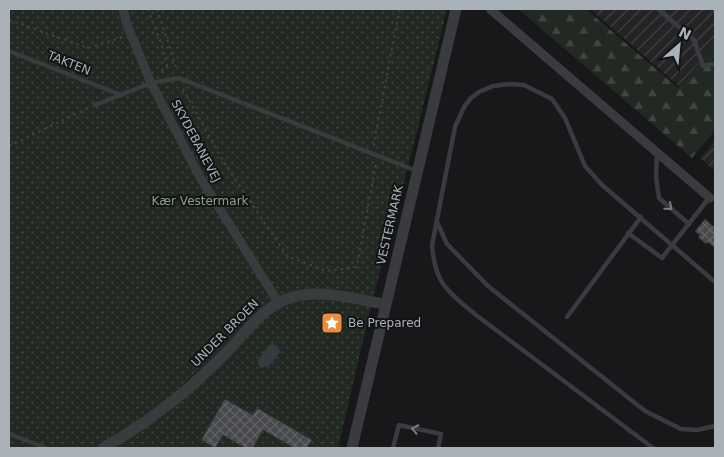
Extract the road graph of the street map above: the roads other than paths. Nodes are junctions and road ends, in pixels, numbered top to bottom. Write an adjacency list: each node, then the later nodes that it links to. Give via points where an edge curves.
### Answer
1 (123, 9): 7 (street, SKYDEBANEVEJ)
2 (456, 9): 11 (street, VESTERMARK)
3 (490, 9): 10 (street)
4 (658, 9): 6 (lane, via 694,40 703,66)
5 (9, 51): 8 (lane, TAKTEN)
6 (715, 64)
7 (151, 83): 8 (lane); 11 (lane, via 179,78); 19 (street, SKYDEBANEVEJ, via 201,179)
8 (121, 95): 9 (lane)
9 (95, 105)
10 (657, 152): 12 (street); 15 (lane, one-way to 15, via 659,198)
11 (417, 170): 20 (street, VESTERMARK)
12 (710, 198): 15 (lane)
13 (641, 217): 14 (lane, via 602,185 585,166 565,118 552,99 524,85 510,84 479,92 464,107 455,127); 16 (lane); 17 (lane)
14 (437, 221): 22 (lane, via 448,244 488,286 645,410 681,429); 29 (lane, via 432,245 434,264 439,278 452,294)
15 (688, 224): 17 (lane)
16 (628, 233): 17 (lane, via 662,258); 21 (lane)
17 (672, 245): 18 (lane)
18 (715, 282)
19 (278, 302): 20 (street, UNDER BROEN, via 302,295 320,295); 25 (street, UNDER BROEN, via 259,316 190,387 139,427)
20 (385, 304): 26 (street, VESTERMARK)
21 (566, 317)
22 (715, 426)
23 (9, 434): 24 (lane)
24 (46, 448)
25 (103, 448)
26 (352, 448)
27 (393, 448): 28 (lane, one-way to 27, via 441,434 399,425)
28 (438, 448)
29 (653, 448)

